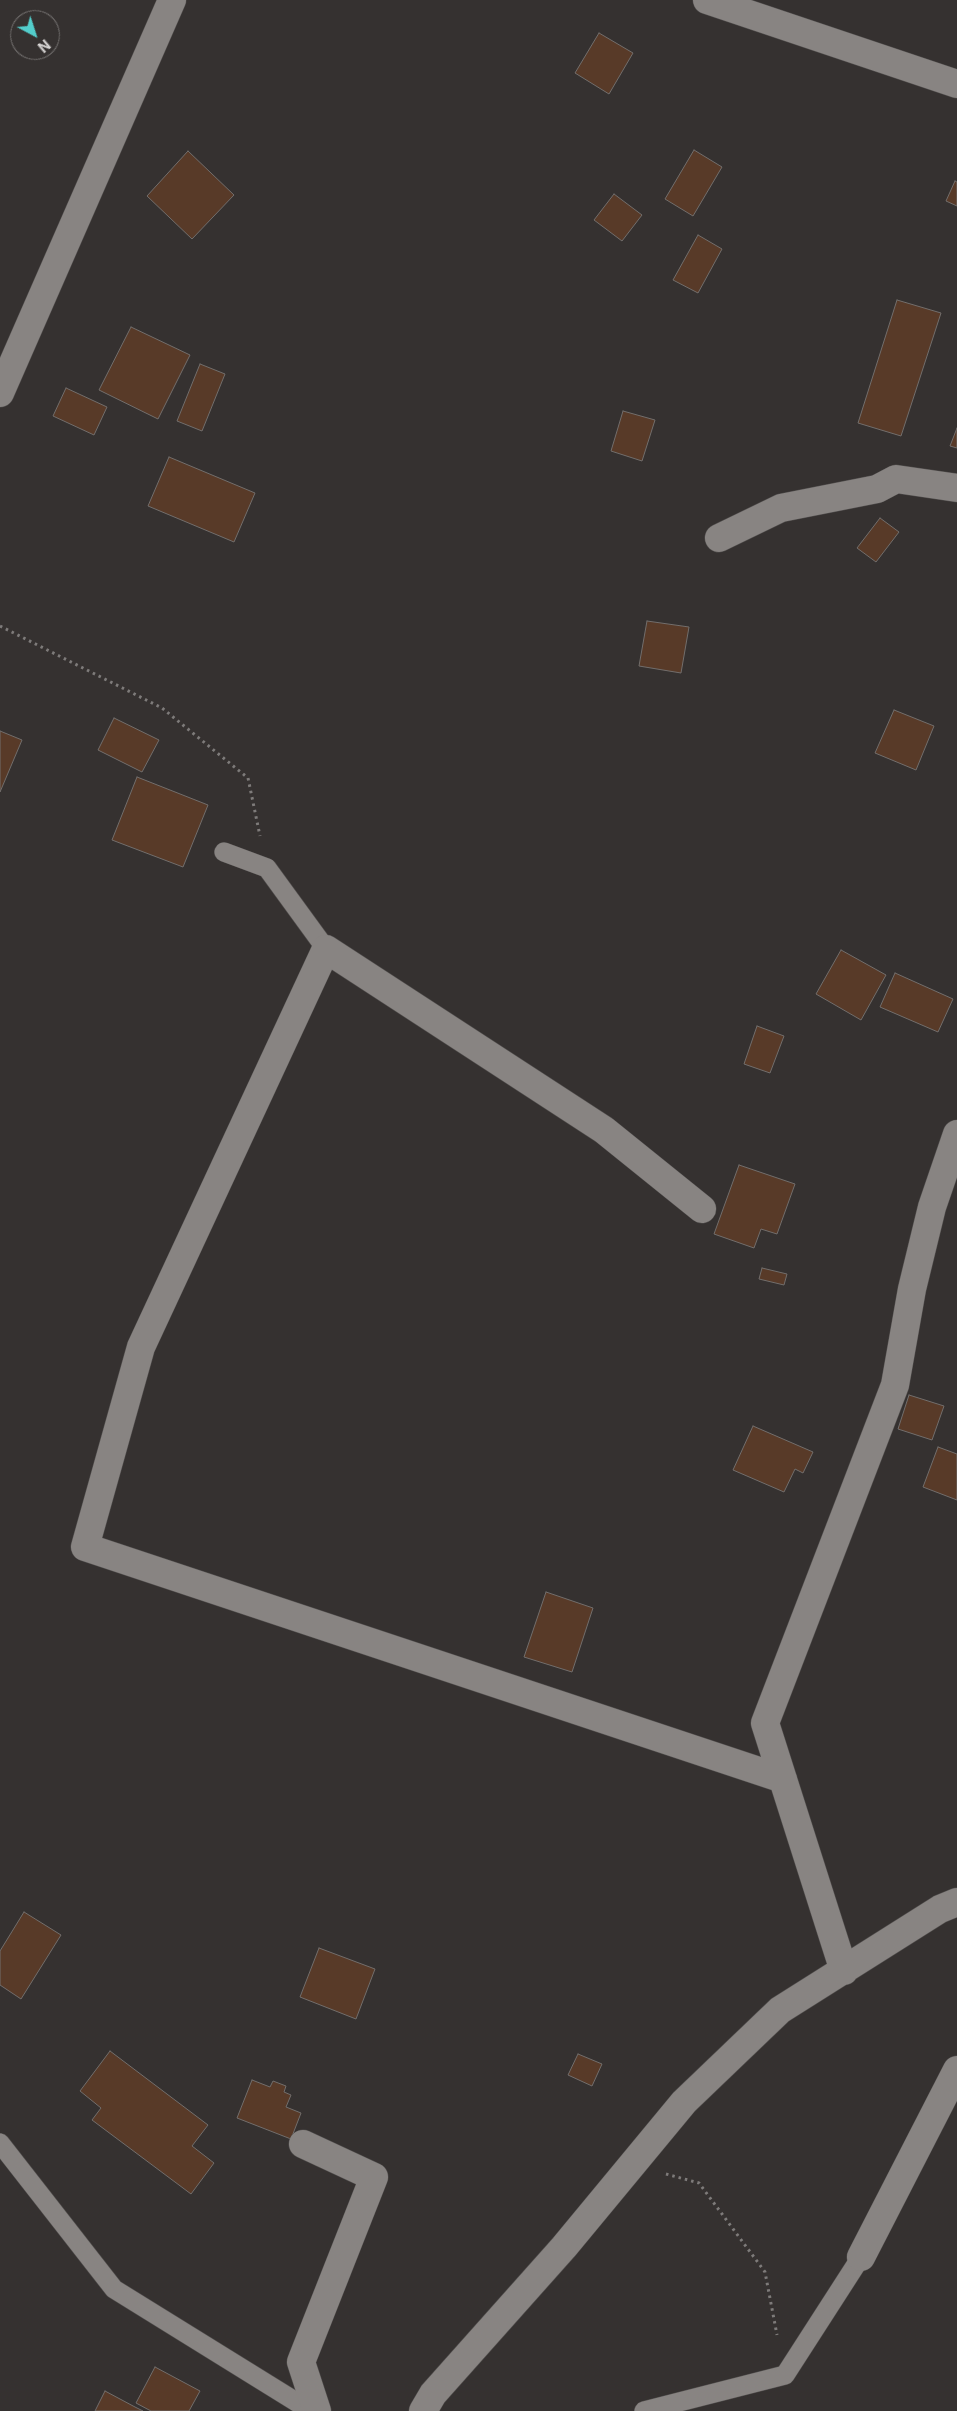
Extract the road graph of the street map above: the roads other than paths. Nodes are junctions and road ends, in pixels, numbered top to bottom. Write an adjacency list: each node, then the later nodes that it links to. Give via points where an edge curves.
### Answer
1 (172, 0): 4 (street)
2 (708, 0): 3 (street)
3 (957, 84)
4 (0, 394)
5 (957, 488): 6 (street, via 896,479 878,489 781,508)
6 (719, 538)
7 (224, 852): 8 (lane, via 267,868)
8 (326, 949): 10 (street, via 604,1130); 11 (street, via 141,1347 85,1547)
9 (957, 1134): 11 (street, via 932,1207 912,1289 895,1385 765,1723)
10 (702, 1210)
11 (783, 1779): 13 (street)
12 (957, 1902): 13 (street, via 940,1909)
13 (844, 1970): 20 (street, via 780,2010 684,2102 564,2248 432,2394)
14 (957, 2070): 17 (street)
15 (0, 2143): 18 (lane, via 114,2288)
16 (303, 2144): 19 (street, via 374,2177 301,2362)
17 (861, 2257): 21 (lane, via 785,2375)
18 (311, 2411)
19 (317, 2411)
20 (423, 2411)
21 (644, 2411)

